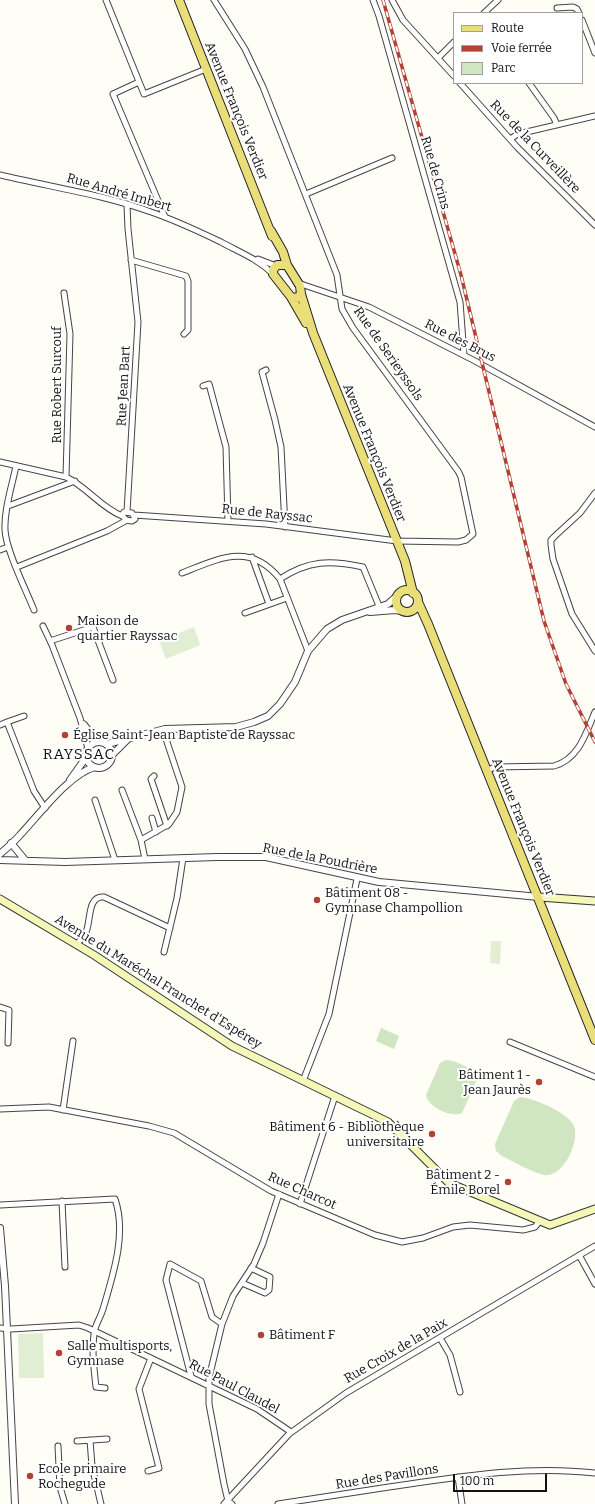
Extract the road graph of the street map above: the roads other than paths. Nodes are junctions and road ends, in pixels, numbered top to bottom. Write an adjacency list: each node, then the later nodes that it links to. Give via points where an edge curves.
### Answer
1 (106, 0): 16 (street)
2 (214, 0): 24 (street, Rue de Serieyssols, via 251,59)
3 (373, 0): 37 (street, Rue de Crins, via 460,302)
4 (392, 0): 13 (street, via 403,20)
5 (498, 0): 8 (street)
6 (182, 1): 14 (main road, Avenue François Verdier)
7 (557, 8): 9 (street, via 573,7)
8 (485, 12)
9 (578, 12)
10 (583, 23): 12 (street)
11 (453, 43): 13 (street)
12 (595, 53)
13 (438, 58): 15 (street)
14 (206, 69): 16 (street, via 144,94); 30 (main road, Avenue François Verdier, via 271,231 283,252)
15 (453, 75)
16 (139, 82): 26 (street, via 113,94)
17 (461, 84): 21 (street, Rue de la Curveillère)
18 (530, 84): 20 (street)
19 (595, 116): 20 (street)
20 (557, 126): 21 (street, via 518,134)
21 (510, 139): 27 (street, Rue de la Curveillère)
22 (392, 158): 24 (street)
23 (0, 175): 25 (street, Rue André Imbert, via 54,185)
24 (306, 194): 33 (street, Rue de Serieyssols, via 338,275)
25 (127, 205): 26 (street, Rue André Imbert); 29 (street, Rue Jean Bart)
26 (165, 217): 28 (street, Rue André Imbert)
27 (595, 225)
28 (250, 256): 30 (street, Rue André Imbert); 30 (street, Rue André Imbert, via 264,265)
29 (131, 260): 35 (street, via 186,276 188,330); 47 (street, Rue Jean Bart, via 138,322)
30 (279, 267): 31 (main road, Avenue François Verdier); 34 (main road, Avenue François Verdier, via 282,286)
31 (302, 288): 33 (street, Rue des Brus); 34 (main road, via 297,298); 36 (main road, Avenue François Verdier)
32 (64, 293): 43 (street, Rue Robert Surcouf, via 70,334)
33 (342, 297): 37 (street, Rue des Brus, via 369,307); 53 (street, Rue de Serieyssols, via 342,308 353,328 453,463 463,484 473,534 470,539 458,542)
34 (291, 298): 36 (main road, Avenue François Verdier)
35 (184, 334)
36 (313, 334): 53 (main road, Avenue François Verdier)
37 (464, 355): 40 (street, Rue des Brus)
38 (266, 370): 52 (street, via 262,372 281,447)
39 (203, 386): 51 (street, via 209,384 226,447)
40 (595, 427)
41 (0, 462): 42 (street)
42 (16, 466): 43 (street); 46 (street)
43 (66, 477): 44 (street)
44 (75, 482): 46 (street); 49 (street, via 109,510)
45 (595, 494): 76 (street, via 580,513 551,540 551,545 553,559 572,614)
46 (8, 506): 54 (street, via 5,530)
47 (127, 512): 48 (street, Rue de Rayssac); 49 (street, via 122,513)
48 (134, 515): 50 (street, via 135,519); 51 (street, Rue de Rayssac)
49 (122, 516): 50 (street)
50 (127, 520): 57 (street, via 107,531)
51 (228, 521): 52 (street, Rue de Rayssac)
52 (285, 527): 53 (street, Rue de Rayssac)
53 (396, 541): 60 (main road, Avenue François Verdier)
54 (8, 547): 55 (street); 57 (street)
55 (0, 550)
56 (252, 557): 58 (street, via 231,557); 59 (street, via 267,565); 65 (street)
57 (17, 566): 67 (street)
58 (182, 573)
59 (280, 579): 63 (street); 66 (street, via 297,568 320,562 340,562 364,567)
60 (410, 583): 61 (main road, Avenue François Verdier); 62 (main road)
61 (413, 592): 62 (main road); 64 (main road)
62 (401, 593): 66 (street, via 388,604); 70 (main road, via 396,602)
63 (287, 598): 65 (street); 75 (street)
64 (418, 602): 68 (main road); 72 (main road, Avenue François Verdier)
65 (269, 604): 71 (street)
66 (379, 606): 69 (street)
67 (34, 610)
68 (412, 611): 70 (main road); 72 (main road, Avenue François Verdier)
69 (364, 612): 70 (street); 75 (street, via 327,629)
70 (402, 612)
71 (246, 613)
72 (428, 624): 91 (main road, Avenue François Verdier)
73 (43, 626): 74 (street)
74 (50, 641): 77 (street, via 93,627); 80 (street)
75 (308, 651): 83 (street, via 295,682 268,716 236,728)
76 (595, 651)
77 (113, 680)
78 (595, 712): 91 (street, via 580,745 568,760 561,764 495,767)
79 (24, 716): 81 (street)
80 (80, 718): 85 (street); 87 (street)
81 (7, 722): 82 (street); 96 (street, via 34,791)
82 (0, 725)
83 (165, 729): 84 (street); 98 (street, via 169,750 182,787 178,812)
84 (129, 739): 86 (street); 88 (street)
85 (98, 742): 86 (street); 87 (street)
86 (107, 744): 88 (street)
87 (88, 749): 89 (street)
88 (112, 755): 90 (street, via 107,766)
89 (86, 756): 90 (street, via 89,763); 93 (street)
90 (95, 767): 93 (street, via 89,768)
91 (488, 770): 109 (main road, Avenue François Verdier)
92 (154, 776): 98 (street, via 150,779)
93 (67, 785): 96 (street)
94 (122, 790): 100 (street)
95 (95, 800): 107 (street)
96 (45, 808): 101 (street)
97 (152, 818): 99 (street)
98 (167, 826): 99 (street)
99 (156, 832): 100 (street)
100 (141, 840): 104 (street)
101 (11, 843): 102 (street); 106 (street)
102 (0, 854)
103 (183, 858): 104 (street, Rue de la Poudrière); 108 (street, Rue de la Poudrière, via 266,857); 112 (street)
104 (146, 859): 107 (street, Rue de la Poudrière)
105 (0, 860): 106 (street, Rue de la Poudrière)
106 (25, 860): 107 (street, Rue de la Poudrière)
107 (115, 860)
108 (356, 878): 109 (street, Rue de la Poudrière); 121 (street, via 329,1014)
109 (539, 897): 111 (main road); 116 (main road, Avenue François Verdier)
110 (0, 900): 113 (main road, Avenue du Maréchal Franchet d'Espérey)
111 (595, 901)
112 (170, 928): 113 (street, via 100,896 92,905 86,932); 114 (street)
113 (76, 945): 121 (main road, Avenue du Maréchal Franchet d'Espérey, via 232,1046)
114 (164, 952)
115 (0, 1007): 119 (street, via 9,1010)
116 (595, 1040)
117 (73, 1041): 124 (street)
118 (510, 1042): 120 (street)
119 (8, 1043)
120 (595, 1077)
121 (303, 1081): 122 (main road, Avenue du Maréchal Franchet d'Espérey)
122 (335, 1096): 127 (street); 130 (main road, Avenue du Maréchal Franchet d'Espérey, via 388,1122 449,1183)
123 (0, 1109): 124 (street, Rue Charcot, via 49,1107)
124 (63, 1110): 125 (street, Rue Charcot, via 174,1133)
125 (279, 1194): 127 (street, Rue Charcot); 135 (street, via 263,1243)
126 (62, 1201): 128 (street); 134 (street); 140 (street, via 115,1199 118,1207 119,1245)
127 (300, 1204): 130 (street, Rue Charcot, via 375,1235 402,1242 465,1226 523,1230 535,1227)
128 (0, 1205)
129 (595, 1209): 130 (main road, Avenue du Maréchal Franchet d'Espérey, via 550,1225)
130 (539, 1222)
131 (0, 1228): 139 (street, via 4,1252)
132 (595, 1246): 133 (street, Rue Croix de la Paix)
133 (579, 1255): 137 (street); 141 (street, Rue Croix de la Paix)
134 (65, 1267)
135 (251, 1268): 136 (street); 136 (street, via 270,1277 269,1290 265,1293 260,1292)
136 (242, 1283): 138 (street, via 233,1296)
137 (595, 1284)
138 (222, 1324): 143 (street, via 212,1317 201,1281 170,1264 166,1280); 144 (street)
139 (3, 1329): 140 (street, Rue Paul Claudel, via 79,1325); 156 (street)
140 (95, 1330): 142 (street, Rue Paul Claudel); 145 (street, via 96,1387)
141 (440, 1338): 146 (street, via 450,1355); 147 (street, Rue Croix de la Paix, via 357,1386)
142 (152, 1358): 143 (street, Rue Paul Claudel); 152 (street, via 139,1389 159,1468)
143 (191, 1376): 144 (street, Rue Paul Claudel)
144 (208, 1386): 147 (street, Rue Paul Claudel, via 257,1409); 155 (street, via 209,1404)
145 (104, 1388)
146 (460, 1392)
147 (291, 1432): 155 (street, Rue Croix de la Paix)
148 (107, 1439): 149 (street)
149 (90, 1440): 150 (street); 158 (street, via 92,1466)
150 (77, 1441)
151 (58, 1446): 157 (street, via 60,1487)
152 (148, 1471)
153 (595, 1473): 154 (street, Rue des Pavillons, via 535,1470)
154 (458, 1477): 159 (street, Rue des Pavillons); 160 (street)
155 (228, 1503)
156 (15, 1504)
157 (65, 1504)
158 (101, 1504)
159 (278, 1504)
160 (462, 1504)

